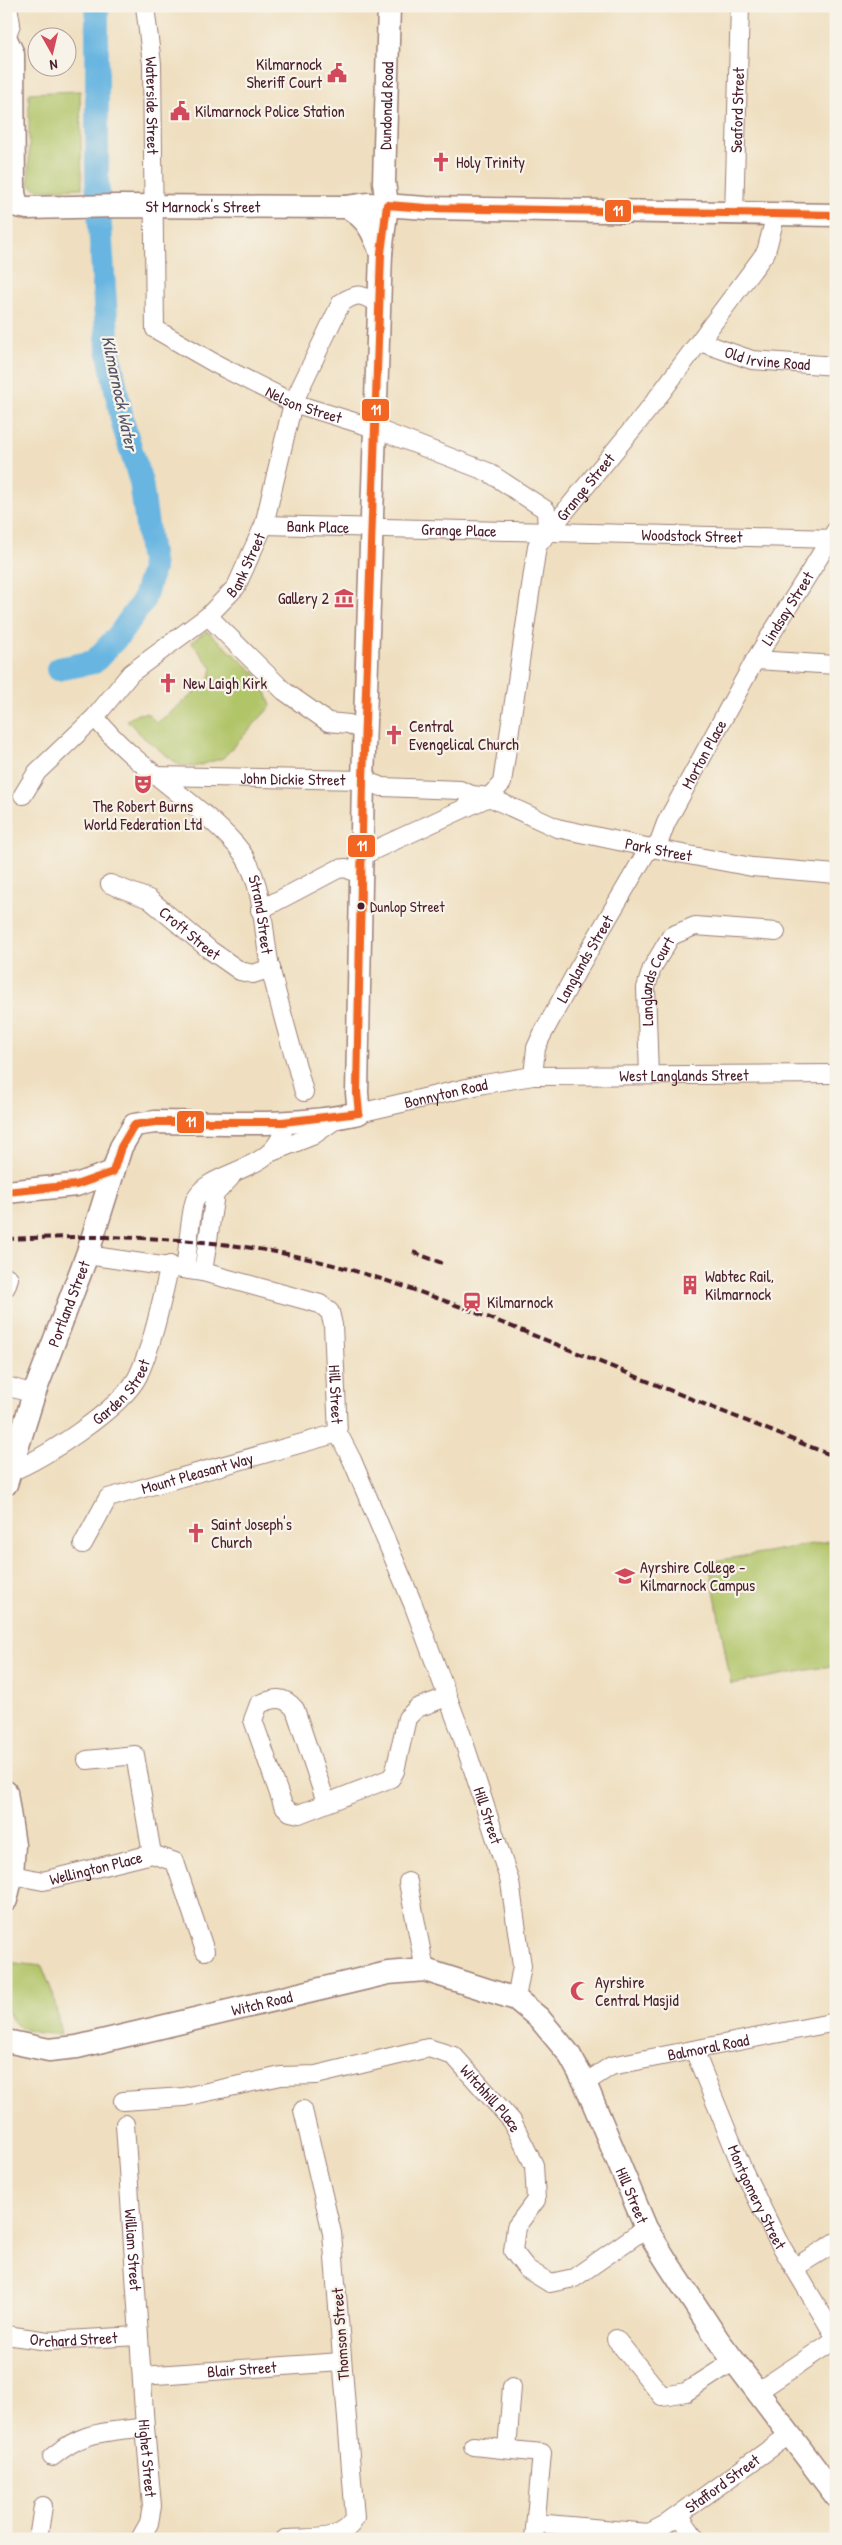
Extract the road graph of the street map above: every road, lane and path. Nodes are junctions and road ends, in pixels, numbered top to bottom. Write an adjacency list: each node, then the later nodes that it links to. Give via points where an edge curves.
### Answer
1 (8, 6): 5 (street, via 11,24)
2 (145, 6): 7 (street, Waterside Street, via 152,64)
3 (389, 6): 6 (main road, Dundonald Road, via 384,182)
4 (740, 6): 9 (street, Seaford Street)
5 (6, 39): 7 (main road, St Marnock's Street, via 13,54 14,193 17,206 32,209)
6 (387, 205): 8 (main road, St Marnock's Street); 9 (main road, St Marnock's Street); 12 (main road, Dundonald Road)
7 (155, 206): 8 (main road, St Marnock's Street); 14 (street, Waterside Street)
8 (347, 207): 12 (main road, via 362,216)
9 (734, 214): 10 (main road, St Marnock's Street)
10 (776, 214): 11 (main road, St Marnock's Street); 15 (street, Grange Street, via 766,252)
11 (836, 215)
12 (381, 253): 13 (main road, Dundonald Road)
13 (379, 303): 17 (street, Bank Street, via 360,294 341,304); 18 (main road, Dundonald Road)
14 (155, 328): 17 (street, Nelson Street, via 216,364)
15 (700, 342): 16 (street, Old Irvine Road, via 752,360); 21 (street, Grange Street)
16 (836, 366)
17 (293, 403): 18 (street, Nelson Street); 19 (street, Bank Street)
18 (374, 428): 20 (main road, Dundonald Road); 21 (street, Nelson Street, via 488,472 546,510)
19 (264, 525): 20 (street, Bank Place); 23 (street, Bank Street, via 236,587)
20 (371, 527): 21 (street, Grange Place); 27 (main road, Dundonald Road)
21 (547, 534): 22 (street, Woodstock Street); 31 (street, Grange Street, via 537,546 502,782)
22 (834, 536): 24 (street, Lindsay Street)
23 (208, 616): 26 (street, Bank Street, via 131,673); 27 (street, via 284,691 328,722 349,724)
24 (755, 660): 25 (street); 32 (street, Morton Place, via 666,823 659,842)
25 (836, 664)
26 (96, 717): 28 (street, Strand Street, via 110,735); 30 (street, Bank Street, via 37,772)
27 (365, 731): 29 (main road, Dundonald Road)
28 (154, 776): 29 (street, John Dickie Street); 36 (street, Strand Street, via 180,794 236,845 255,875)
29 (363, 780): 31 (street, John Dickie Street, via 382,787 460,790); 33 (main road, Dundonald Road)
30 (23, 795)
31 (489, 797): 32 (street, Park Street, via 557,828); 33 (street)
32 (652, 848): 34 (street, Park Street, via 752,866); 41 (street, Langlands Street, via 578,968 541,1037 536,1048)
33 (360, 866): 36 (street, via 338,869); 43 (main road, Dundonald Road, via 356,1093)
34 (836, 874)
35 (110, 884): 38 (street, Croft Street, via 149,899 240,972 253,974)
36 (260, 910): 38 (street, Strand Street)
37 (776, 932): 40 (street, Langlands Court, via 695,926 671,936 652,968 646,988)
38 (270, 968): 42 (street, Strand Street)
39 (836, 1074): 40 (street, West Langlands Street)
40 (649, 1075): 41 (street, West Langlands Street)
41 (533, 1076): 43 (street, Bonnyton Road)
42 (304, 1092)
43 (348, 1115): 44 (main road); 45 (street, Garden Street, via 312,1136)
44 (278, 1121): 45 (street, via 283,1132 280,1143); 46 (main road, Portland Street, via 134,1125 121,1147)
45 (272, 1152): 47 (street, Garden Street)
46 (113, 1172): 48 (main road, via 76,1185); 49 (main road, Portland Street)
47 (233, 1175): 50 (street, Garden Street, via 208,1184 195,1199); 51 (street, Garden Street, via 215,1194)
48 (6, 1192)
49 (87, 1254): 50 (street, Hill Street); 55 (main road, Portland Street)
50 (178, 1267): 51 (street, Hill Street); 57 (street, Garden Street, via 137,1378 92,1422)
51 (203, 1272): 56 (street, Hill Street, via 320,1304 330,1312)
52 (6, 1277): 53 (street, via 9,1278)
53 (6, 1287)
54 (6, 1386): 55 (street)
55 (34, 1394): 57 (main road, Portland Street)
56 (338, 1433): 58 (street, Mount Pleasant Way, via 108,1498); 59 (street, Hill Street, via 413,1604)
57 (8, 1478)
58 (83, 1544)
59 (447, 1698): 62 (street, via 417,1708 407,1718 391,1778); 69 (street, Hill Street, via 510,1882 522,1966)
60 (87, 1760): 63 (street, via 135,1754)
61 (6, 1792): 64 (main road, via 14,1845)
62 (326, 1802): 62 (street, via 294,1709 287,1700 277,1698 260,1704 253,1720 283,1805 290,1812 299,1814)
63 (152, 1854): 64 (street, Wellington Place, via 43,1881); 67 (street, Wellington Place, via 175,1862)
64 (12, 1875): 66 (main road)
65 (408, 1882): 68 (street)
66 (6, 1900)
67 (205, 1950)
68 (425, 1970): 69 (main road, Witch Road); 71 (main road, Witch Road, via 388,1973 77,2046 49,2050)
69 (516, 1999): 73 (main road, Hill Street, via 538,2018 568,2054)
70 (836, 2022): 72 (street, Balmoral Road)
71 (8, 2040)
72 (694, 2050): 73 (street, Balmoral Road, via 611,2066); 79 (street, Montgomery Street, via 743,2170)
73 (585, 2083): 77 (main road, Hill Street)
74 (123, 2101): 77 (street, Witchhill Place, via 184,2097 282,2076 316,2075 428,2048 454,2056 512,2121 534,2165 536,2200 516,2227 513,2251 527,2269 550,2283 574,2278)
75 (303, 2110): 85 (street, Thomson Street, via 332,2233)
76 (125, 2124): 81 (street, William Street)
77 (646, 2228): 84 (main road, Hill Street)
78 (836, 2242): 79 (street)
79 (794, 2268): 83 (street, Montgomery Street)
80 (6, 2335): 81 (street, Orchard Street, via 48,2341)
81 (139, 2336): 86 (street, William Street)
82 (616, 2339): 84 (street, via 662,2396 686,2392)
83 (836, 2339): 88 (street)
84 (734, 2361): 88 (main road, Hill Street)
85 (341, 2362): 86 (street, Blair Street); 99 (street, Thomson Street, via 355,2518 350,2528 340,2535)
86 (142, 2376): 89 (street, Highet Street)
87 (512, 2387): 92 (street)
88 (758, 2392): 90 (main road, Hill Street)
89 (145, 2428): 93 (street, via 86,2435); 101 (street, Highet Street, via 152,2506 149,2523)
90 (789, 2435): 94 (main road, Hill Street); 96 (street, Stafford Street)
91 (473, 2446): 92 (street)
92 (507, 2449): 97 (street, via 542,2453)
93 (52, 2457)
94 (836, 2496)
95 (43, 2506): 100 (street)
96 (679, 2515): 98 (street, Stafford Street); 103 (street)
97 (535, 2531): 98 (street, Stafford Street)
98 (648, 2536)
99 (320, 2538): 102 (street, Thomson Street)
100 (38, 2539)
101 (141, 2539)
102 (285, 2539)
103 (696, 2539)

